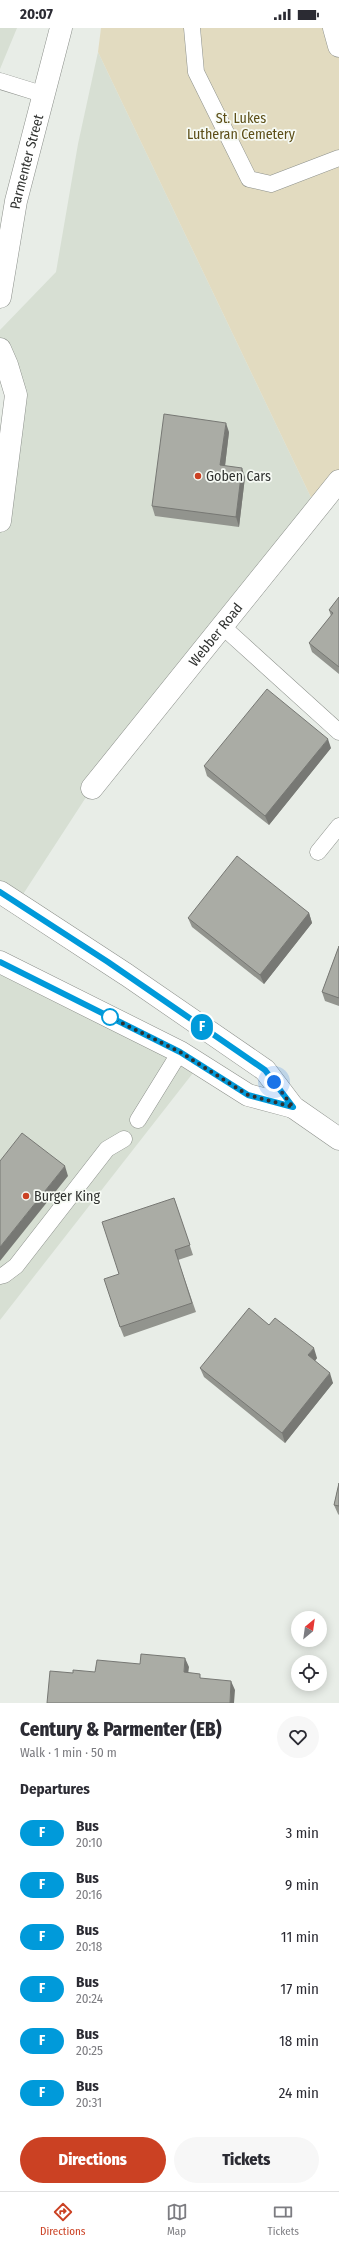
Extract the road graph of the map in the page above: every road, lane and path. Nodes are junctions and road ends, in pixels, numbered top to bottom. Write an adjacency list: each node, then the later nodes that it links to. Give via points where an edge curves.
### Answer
1 (61, 28): 6 (street, Parmenter Street)
2 (192, 28): 7 (lane, via 196,72 249,179 271,184)
3 (334, 28): 4 (street)
4 (339, 46)
5 (0, 81): 6 (lane)
6 (42, 94): 8 (street, Parmenter Street, via 16,201)
7 (339, 158)
8 (0, 297)
9 (0, 349): 11 (street, via 16,394)
10 (339, 481): 12 (street, Webber Road)
11 (0, 521)
12 (222, 626): 13 (lane); 14 (street, Webber Road)
13 (339, 732)
14 (92, 788)
15 (339, 826): 16 (lane)
16 (318, 852)
17 (0, 892): 20 (street, via 265,1070)
18 (0, 962): 19 (street)
19 (180, 1052): 20 (street, via 248,1095); 21 (lane)
20 (293, 1107): 22 (street)
21 (138, 1120)
22 (339, 1139)
23 (124, 1140): 24 (lane, via 107,1149 16,1266)
24 (0, 1276)

